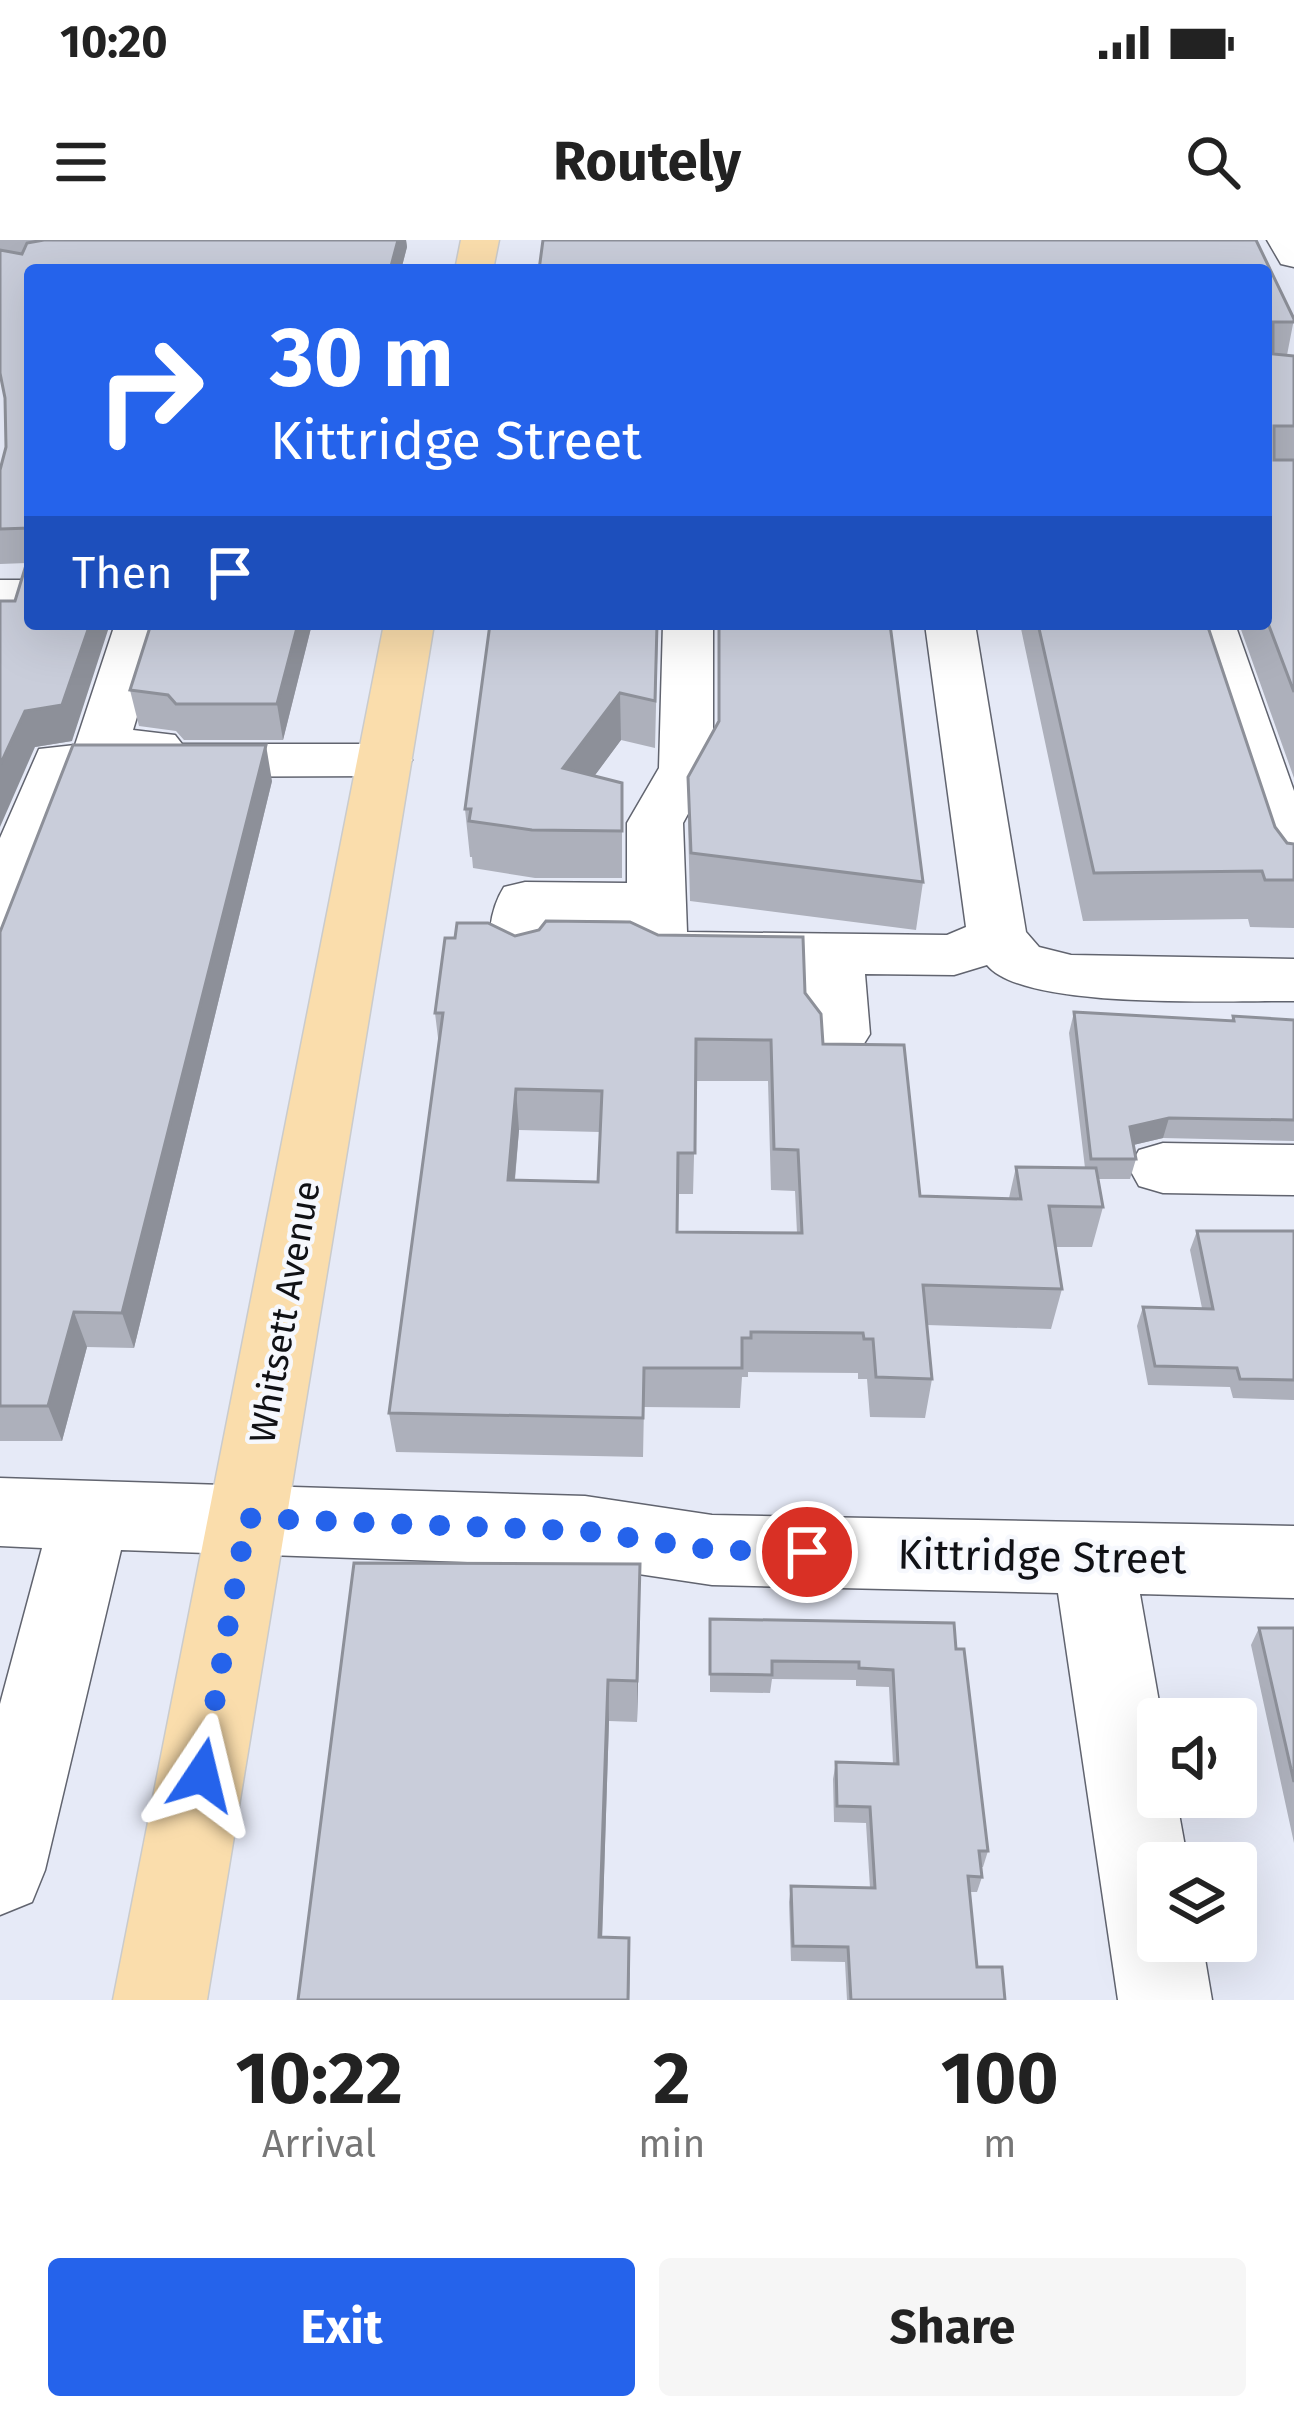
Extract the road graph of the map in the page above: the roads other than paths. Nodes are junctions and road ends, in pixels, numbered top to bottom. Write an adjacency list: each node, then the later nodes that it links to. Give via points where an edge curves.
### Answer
1 (1286, 240): 2 (street)
2 (1294, 256)
3 (138, 630): 8 (street, via 101,746)
4 (408, 630): 8 (main road, Whitsett Avenue)
5 (688, 630): 10 (street, via 686,768 655,823)
6 (951, 630): 12 (street)
7 (1212, 630): 9 (street)
8 (385, 756): 11 (street, via 58,761); 21 (main road, Whitsett Avenue)
9 (1294, 873)
10 (657, 902): 13 (street, via 525,901); 14 (street, via 658,952)
11 (0, 913)
12 (1007, 950): 14 (street); 15 (street, via 1071,976)
13 (519, 952)
14 (833, 954): 16 (street)
15 (1294, 980)
16 (838, 1034)
17 (1163, 1168): 18 (street)
18 (1294, 1170)
19 (0, 1512): 20 (street, Kittridge Street)
20 (91, 1514): 21 (street, Kittridge Street); 24 (street)
21 (247, 1518): 22 (street, Kittridge Street, via 585,1531 712,1550); 25 (main road, Whitsett Avenue)
22 (1093, 1558): 23 (street, Kittridge Street); 26 (street)
23 (1294, 1562)
24 (0, 1870)
25 (160, 2000)
26 (1166, 2000)

